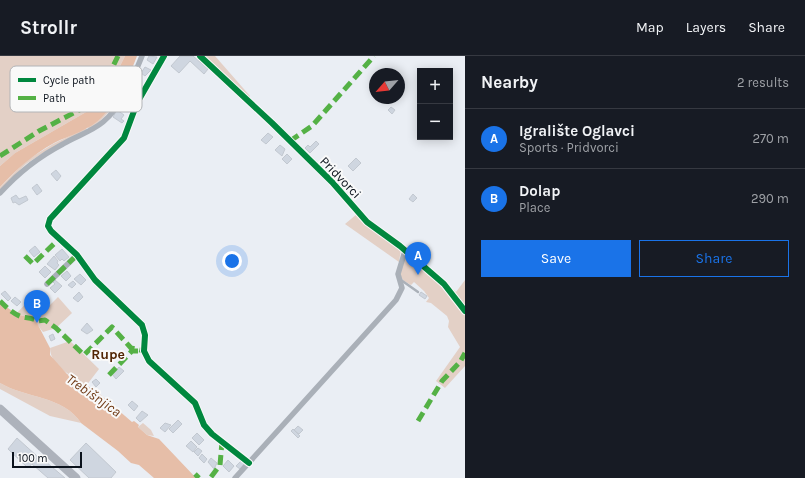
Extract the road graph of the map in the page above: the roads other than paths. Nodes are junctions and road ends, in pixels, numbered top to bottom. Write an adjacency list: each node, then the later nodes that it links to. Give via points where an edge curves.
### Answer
1 (142, 56): 4 (street)
2 (164, 56): 5 (street)
3 (200, 56): 9 (street, Pridvorci, via 328,178 367,222)
4 (137, 66)
5 (142, 94)
6 (112, 112): 8 (street, via 104,122 89,132 65,142 27,165)
7 (134, 112): 10 (street, via 124,138 50,219 48,226 51,231)
8 (0, 193)
9 (405, 251): 11 (street); 14 (street, Pridvorci, via 444,284)
10 (76, 255): 12 (street); 16 (street, via 96,280 142,325 145,335 144,351 149,361 195,403 204,425 212,434)
11 (398, 274): 13 (lane, via 402,281); 16 (street, via 402,288 396,300)
12 (47, 284)
13 (418, 292)
14 (465, 311)
15 (0, 409): 17 (main road)
16 (248, 463): 18 (street)
17 (76, 478)
18 (236, 478)

